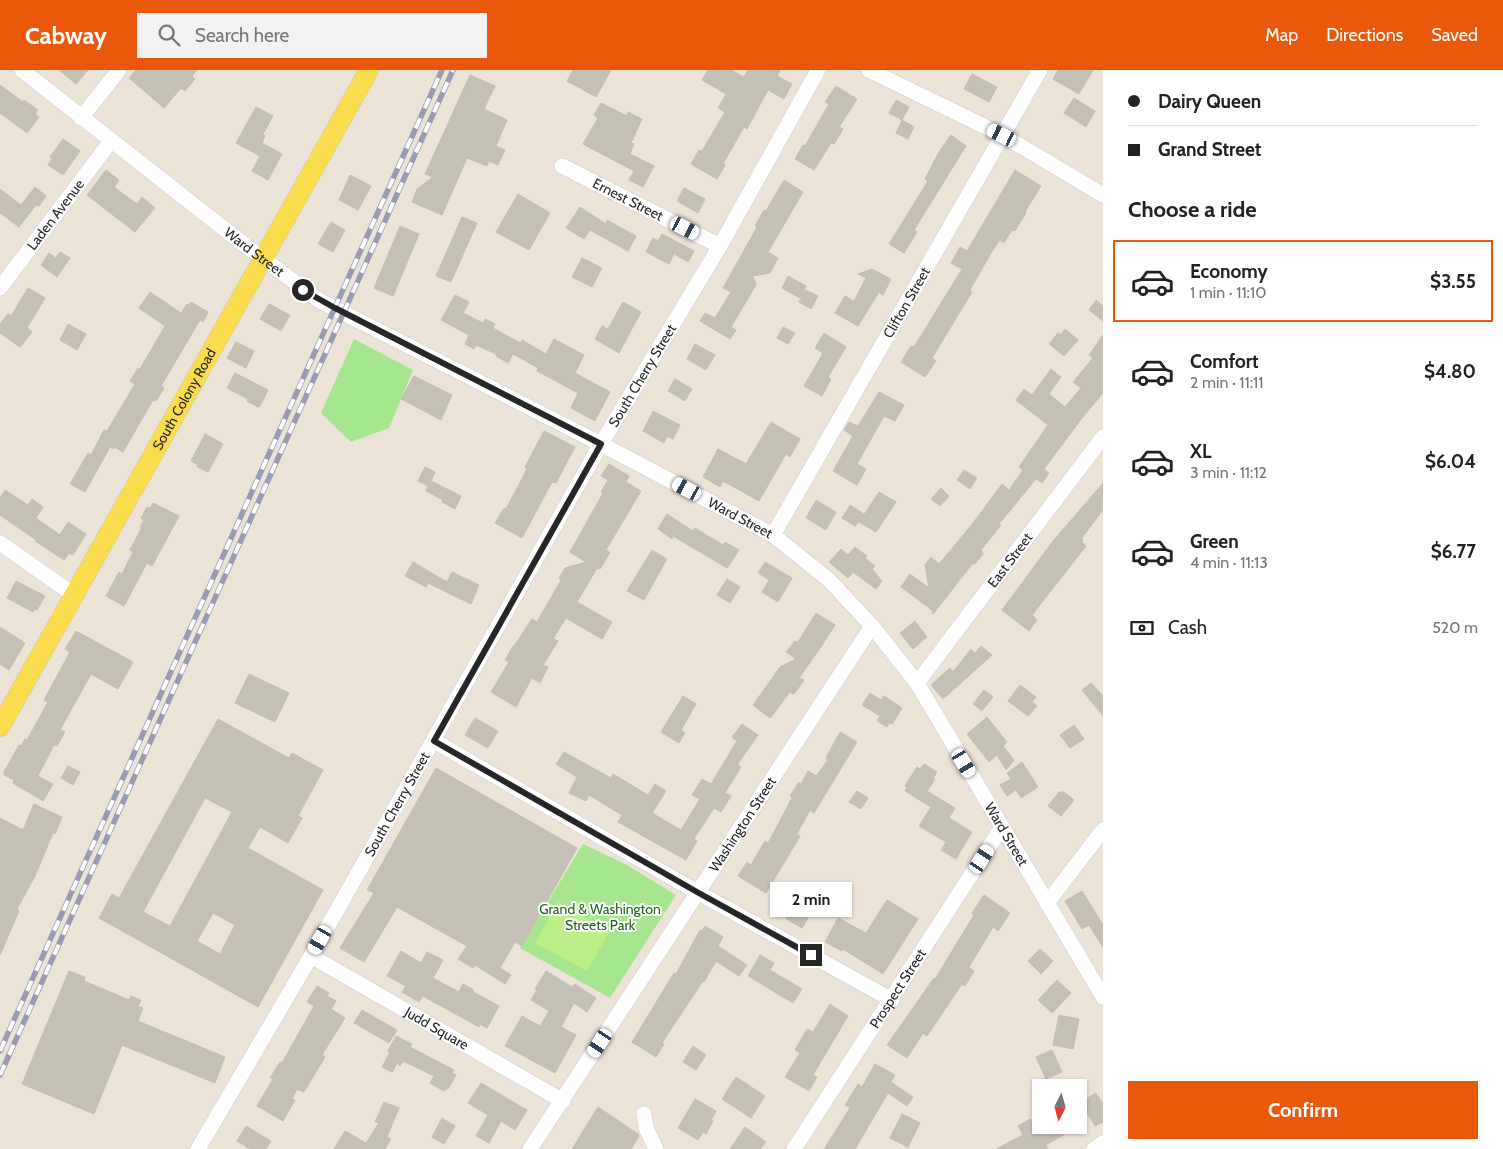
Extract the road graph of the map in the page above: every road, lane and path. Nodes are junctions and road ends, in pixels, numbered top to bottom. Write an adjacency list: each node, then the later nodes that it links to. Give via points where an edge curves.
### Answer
1 (22, 70): 7 (street, Ward Street)
2 (119, 70): 7 (street)
3 (369, 70): 13 (main road, South Colony Road)
4 (818, 70): 12 (street, South Cherry Street)
5 (869, 70): 8 (street)
6 (1040, 70): 8 (street, Clifton Street)
7 (81, 118): 9 (street, Ward Street)
8 (1002, 135): 11 (street); 17 (street, Clifton Street)
9 (111, 141): 13 (street, Ward Street); 14 (street, Laden Avenue)
10 (562, 166): 12 (street, Ernest Street)
11 (1103, 195)
12 (720, 246): 16 (street, South Cherry Street)
13 (262, 259): 16 (street, Ward Street, via 320,301); 19 (main road, South Colony Road)
14 (0, 288)
15 (1103, 437): 21 (street, East Street)
16 (601, 444): 17 (street, Ward Street); 23 (street, South Cherry Street)
17 (773, 535): 20 (street, Ward Street, via 829,580)
18 (0, 542): 19 (street)
19 (74, 595): 22 (main road, South Colony Road)
20 (872, 626): 21 (street, Ward Street); 26 (street, Washington Street)
21 (917, 683): 24 (street, Ward Street)
22 (0, 727)
23 (434, 741): 26 (street); 28 (street, South Cherry Street)
24 (1002, 827): 27 (street, Ward Street); 30 (street, Prospect Street)
25 (1103, 830): 27 (street)
26 (697, 892): 30 (street); 31 (street, Washington Street)
27 (1047, 903): 29 (street, Ward Street)
28 (311, 956): 31 (street, Judd Square); 34 (street, South Cherry Street)
29 (1103, 997)
30 (892, 1000): 37 (street, Prospect Street)
31 (563, 1101): 35 (street, Washington Street)
32 (644, 1114): 36 (street, via 646,1128)
33 (1103, 1143): 38 (street)
34 (198, 1149)
35 (530, 1149)
36 (656, 1149)
37 (794, 1149)
38 (1094, 1149)

